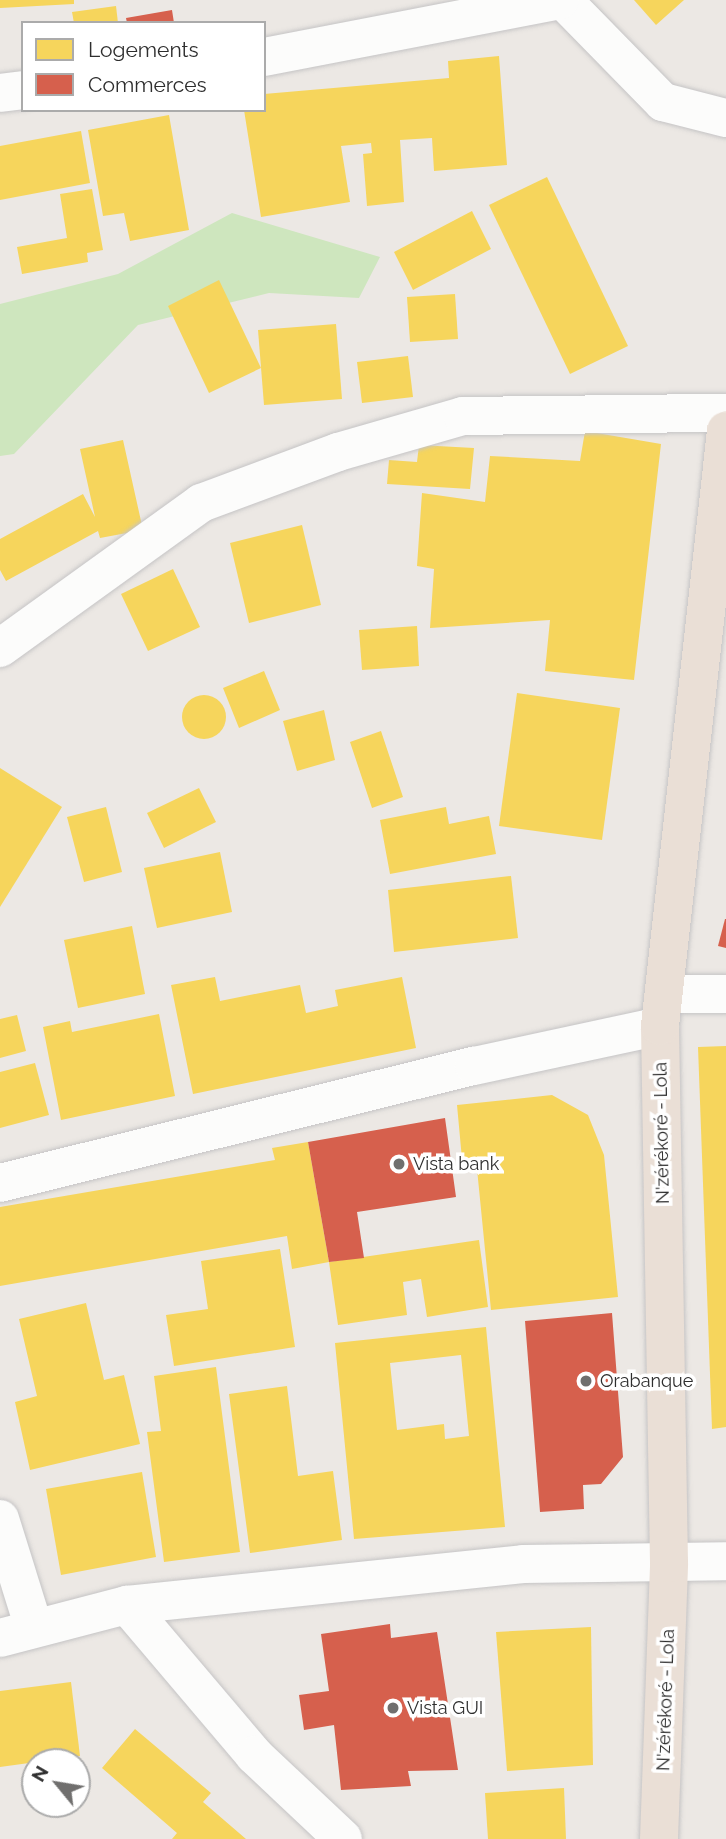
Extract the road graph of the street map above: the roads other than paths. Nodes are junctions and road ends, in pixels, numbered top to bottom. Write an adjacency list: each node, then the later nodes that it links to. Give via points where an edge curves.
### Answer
1 (561, 0): 2 (street); 5 (street, via 663,102)
2 (266, 57)
3 (21, 90): 4 (street)
4 (0, 93)
5 (726, 118)
6 (726, 413): 8 (street, via 463,416 338,452 201,503)
7 (726, 431): 10 (highway, N'zérékoré - Lola)
8 (0, 648)
9 (726, 994): 10 (street)
10 (662, 1010): 11 (street, via 474,1066); 14 (highway, N'zérékoré - Lola)
11 (0, 1183)
12 (0, 1519): 16 (street)
13 (726, 1561): 14 (street)
14 (669, 1563): 15 (street, via 523,1564); 18 (highway, N'zérékoré - Lola)
15 (127, 1605): 16 (street); 17 (street, via 254,1755)
16 (17, 1633)
17 (343, 1839)
18 (659, 1839)

